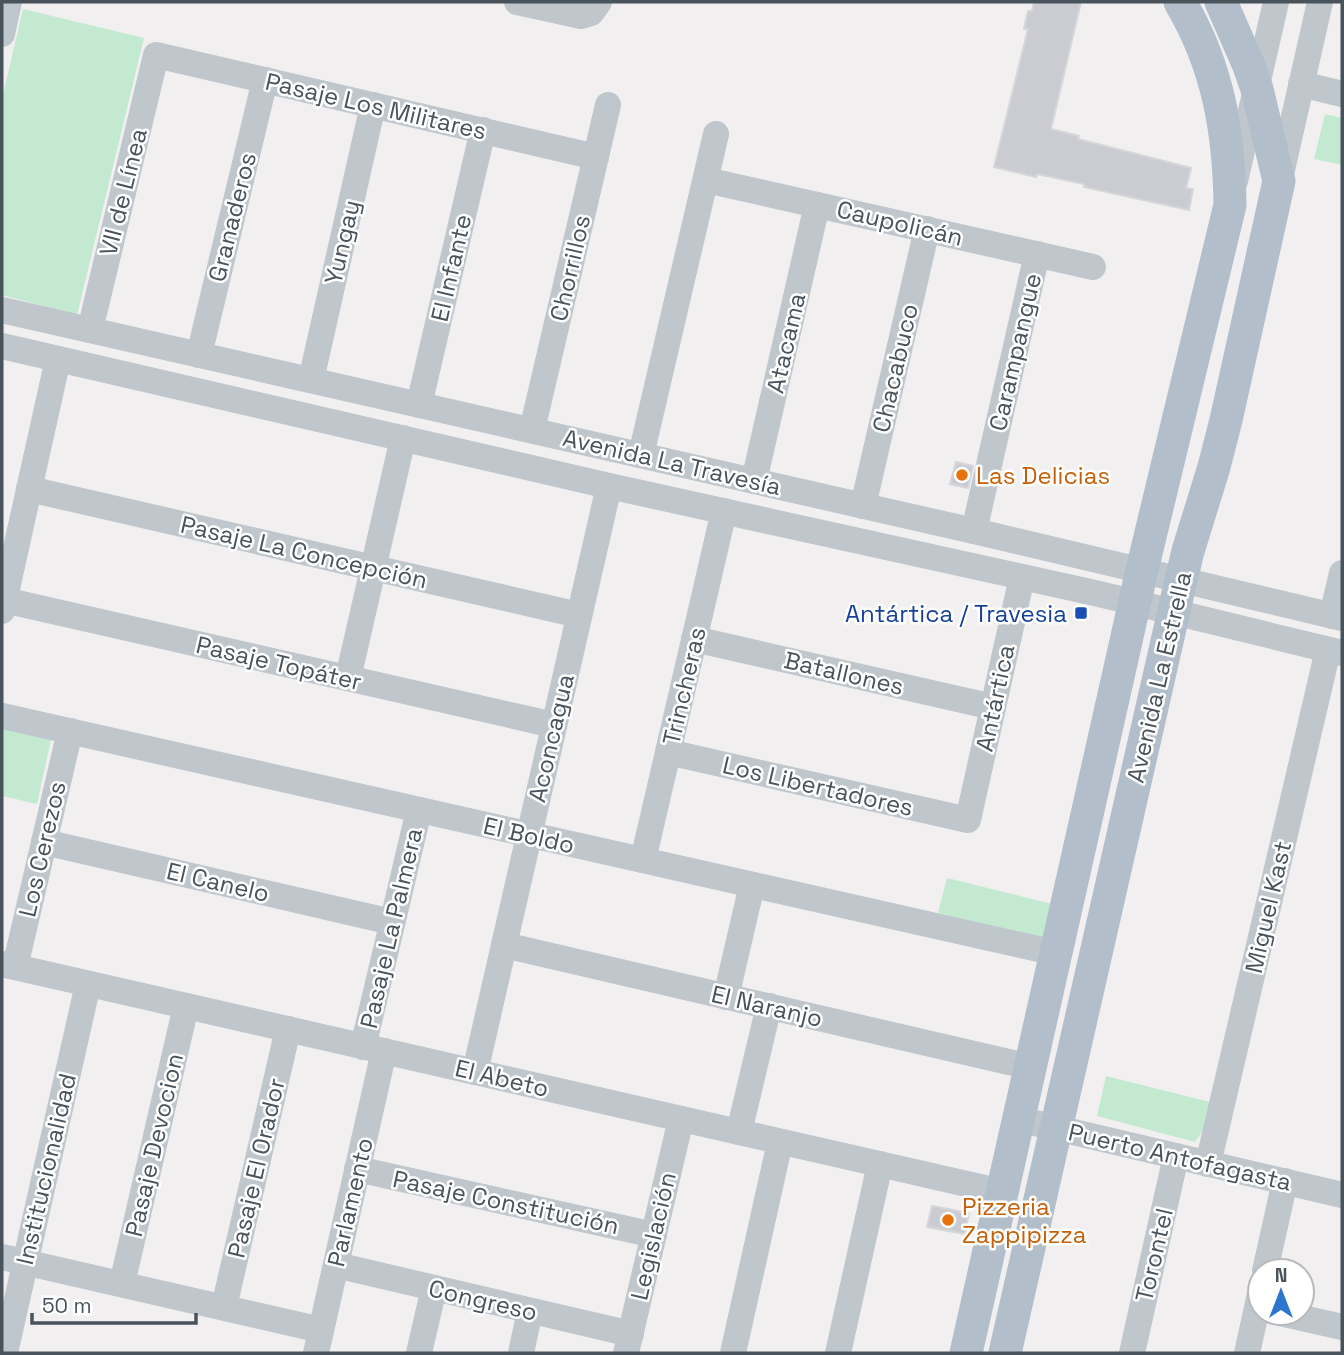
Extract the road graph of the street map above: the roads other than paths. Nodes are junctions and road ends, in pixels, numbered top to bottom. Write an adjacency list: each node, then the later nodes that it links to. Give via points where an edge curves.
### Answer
1 (517, 2): 2 (street, via 580,16 591,13)
2 (599, 2)
3 (1180, 2): 14 (main road, via 1202,48)
4 (1221, 2): 10 (main road)
5 (1276, 2): 10 (street, Avenida La Estrella)
6 (1320, 2): 9 (street, Avenida La Estrella)
7 (156, 55): 8 (street, Pasaje Los Militares); 27 (street, VII de Línea)
8 (265, 80): 12 (street, Pasaje Los Militares); 29 (street, Granaderos)
9 (1301, 84): 11 (street); 20 (street, Avenida La Estrella)
10 (1256, 89): 17 (street, Avenida La Estrella); 20 (main road)
11 (1342, 94)
12 (373, 105): 15 (street, Pasaje Los Militares); 31 (street, Yungay)
13 (608, 105): 18 (street, Chorrillos)
14 (1222, 108): 17 (main road); 22 (main road)
15 (483, 131): 18 (street, Pasaje Los Militares); 32 (street, El Infante)
16 (716, 134): 19 (street)
17 (1244, 145): 20 (main road); 22 (street, Avenida La Estrella)
18 (596, 157): 33 (street, Chorrillos)
19 (706, 180): 21 (street, Caupolicán); 35 (street)
20 (1279, 181): 46 (main road, Avenida La Estrella, via 1226,421)
21 (817, 205): 23 (street, Caupolicán); 36 (street, Atacama)
22 (1230, 205): 43 (main road, Avenida La Estrella)
23 (927, 229): 24 (street, Caupolicán); 39 (street, Chacabuco)
24 (1037, 254): 25 (street, Caupolicán); 41 (street, Carampangue)
25 (1093, 267)
26 (2, 310): 27 (street, Avenida La Travesía)
27 (90, 330): 29 (street, Avenida La Travesía)
28 (2, 346): 30 (street, Avenida La Travesía)
29 (199, 355): 31 (street, Avenida La Travesía)
30 (58, 359): 34 (street, Avenida La Travesía); 38 (street)
31 (311, 380): 32 (street, Avenida La Travesía)
32 (419, 405): 33 (street, Avenida La Travesía)
33 (532, 430): 35 (street, Avenida La Travesía)
34 (403, 438): 37 (street, Avenida La Travesía); 42 (street)
35 (641, 455): 36 (street, Avenida La Travesía)
36 (754, 481): 39 (street, Avenida La Travesía)
37 (608, 486): 40 (street, Avenida La Travesía); 50 (street, Aconcagua)
38 (29, 489): 42 (street, Pasaje La Concepción); 48 (street)
39 (863, 506): 41 (street, Avenida La Travesía)
40 (724, 511): 45 (street, Avenida La Travesía); 52 (street, Trincheras)
41 (974, 531): 43 (street, Avenida La Travesía)
42 (373, 568): 50 (street, Pasaje La Concepción); 54 (street)
43 (1142, 570): 46 (street, Avenida La Travesía); 47 (main road, Avenida La Estrella)
44 (1342, 573): 51 (street)
45 (1022, 577): 47 (street, Avenida La Travesía); 55 (street, Antártica)
46 (1181, 580): 49 (main road, Avenida La Estrella); 51 (street, Avenida La Travesía)
47 (1135, 602): 49 (street, Avenida La Travesía); 68 (main road, Avenida La Estrella)
48 (3, 606): 54 (street, Pasaje Topáter)
49 (1174, 611): 53 (street, Avenida La Travesía); 80 (main road, Avenida La Estrella)
50 (579, 615): 57 (street, Aconcagua)
51 (1337, 617)
52 (694, 639): 55 (street, Batallones); 59 (street, Trincheras)
53 (1335, 651): 85 (street, Miguel Kast)
54 (348, 678): 57 (street, Pasaje Topáter)
55 (993, 708): 61 (street, Antártica)
56 (2, 716): 58 (street, El Boldo)
57 (554, 725): 62 (street, Aconcagua)
58 (69, 731): 60 (street, El Boldo); 63 (street, Los Cerezos)
59 (668, 752): 61 (street, Los Libertadores); 64 (street, Trincheras)
60 (419, 810): 62 (street, El Boldo); 66 (street, Pasaje La Palmera)
61 (968, 820)
62 (529, 835): 64 (street, El Boldo); 67 (street, Aconcagua)
63 (44, 842): 66 (street, El Canelo); 69 (street, Los Cerezos)
64 (643, 860): 65 (street, El Boldo)
65 (752, 885): 68 (street, El Boldo); 71 (street)
66 (393, 922): 75 (street, Pasaje La Palmera)
67 (504, 945): 71 (street, El Naranjo); 77 (street, Aconcagua)
68 (1056, 953): 76 (main road, Avenida La Estrella)
69 (8, 966): 70 (street, El Abeto)
70 (88, 984): 72 (street, El Abeto); 92 (street, Institucionalidad)
71 (726, 997): 73 (street, El Naranjo)
72 (186, 1006): 74 (street, El Abeto); 94 (street, Pasaje Devocion)
73 (769, 1006): 76 (street, El Naranjo); 81 (street)
74 (288, 1029): 75 (street, El Abeto); 96 (street, Pasaje El Orador)
75 (374, 1049): 77 (street, El Abeto); 86 (street, Parlamento)
76 (1030, 1067): 79 (main road, Avenida La Estrella)
77 (475, 1072): 78 (street, El Abeto)
78 (681, 1119): 81 (street, El Abeto); 90 (street, Legislación)
79 (1018, 1119): 80 (street, Puerto Antofagasta); 89 (main road, Avenida La Estrella)
80 (1056, 1128): 83 (street, Puerto Antofagasta); 109 (main road, Avenida La Estrella)
81 (739, 1132): 82 (street, El Abeto)
82 (780, 1142): 84 (street, El Abeto); 106 (street)
83 (1176, 1156): 85 (street, Puerto Antofagasta); 110 (street, Torontel)
84 (880, 1164): 89 (street, El Abeto); 107 (street)
85 (1208, 1164): 87 (street, Puerto Antofagasta)
86 (358, 1169): 90 (street, Pasaje Constitución); 93 (street, Parlamento)
87 (1285, 1181): 88 (street, Puerto Antofagasta); 91 (street)
88 (1340, 1187)
89 (1002, 1192): 108 (main road, Avenida La Estrella)
90 (654, 1235): 102 (street, Legislación)
91 (1268, 1257)
92 (13, 1259): 94 (street); 103 (street, Institucionalidad)
93 (336, 1265): 95 (street, Congreso); 101 (street, Parlamento)
94 (122, 1284): 96 (street)
95 (434, 1288): 97 (street, Congreso); 104 (street)
96 (224, 1307): 101 (street)
97 (530, 1311): 102 (street, Congreso); 105 (street)
98 (1316, 1320): 100 (street)
99 (1256, 1327): 111 (street)
100 (1342, 1327)
101 (318, 1341)
102 (628, 1344)
103 (5, 1353)
104 (419, 1353)
105 (521, 1353)
106 (733, 1353)
107 (838, 1353)
108 (967, 1353)
109 (1005, 1353)
110 (1132, 1353)
111 (1247, 1353)

